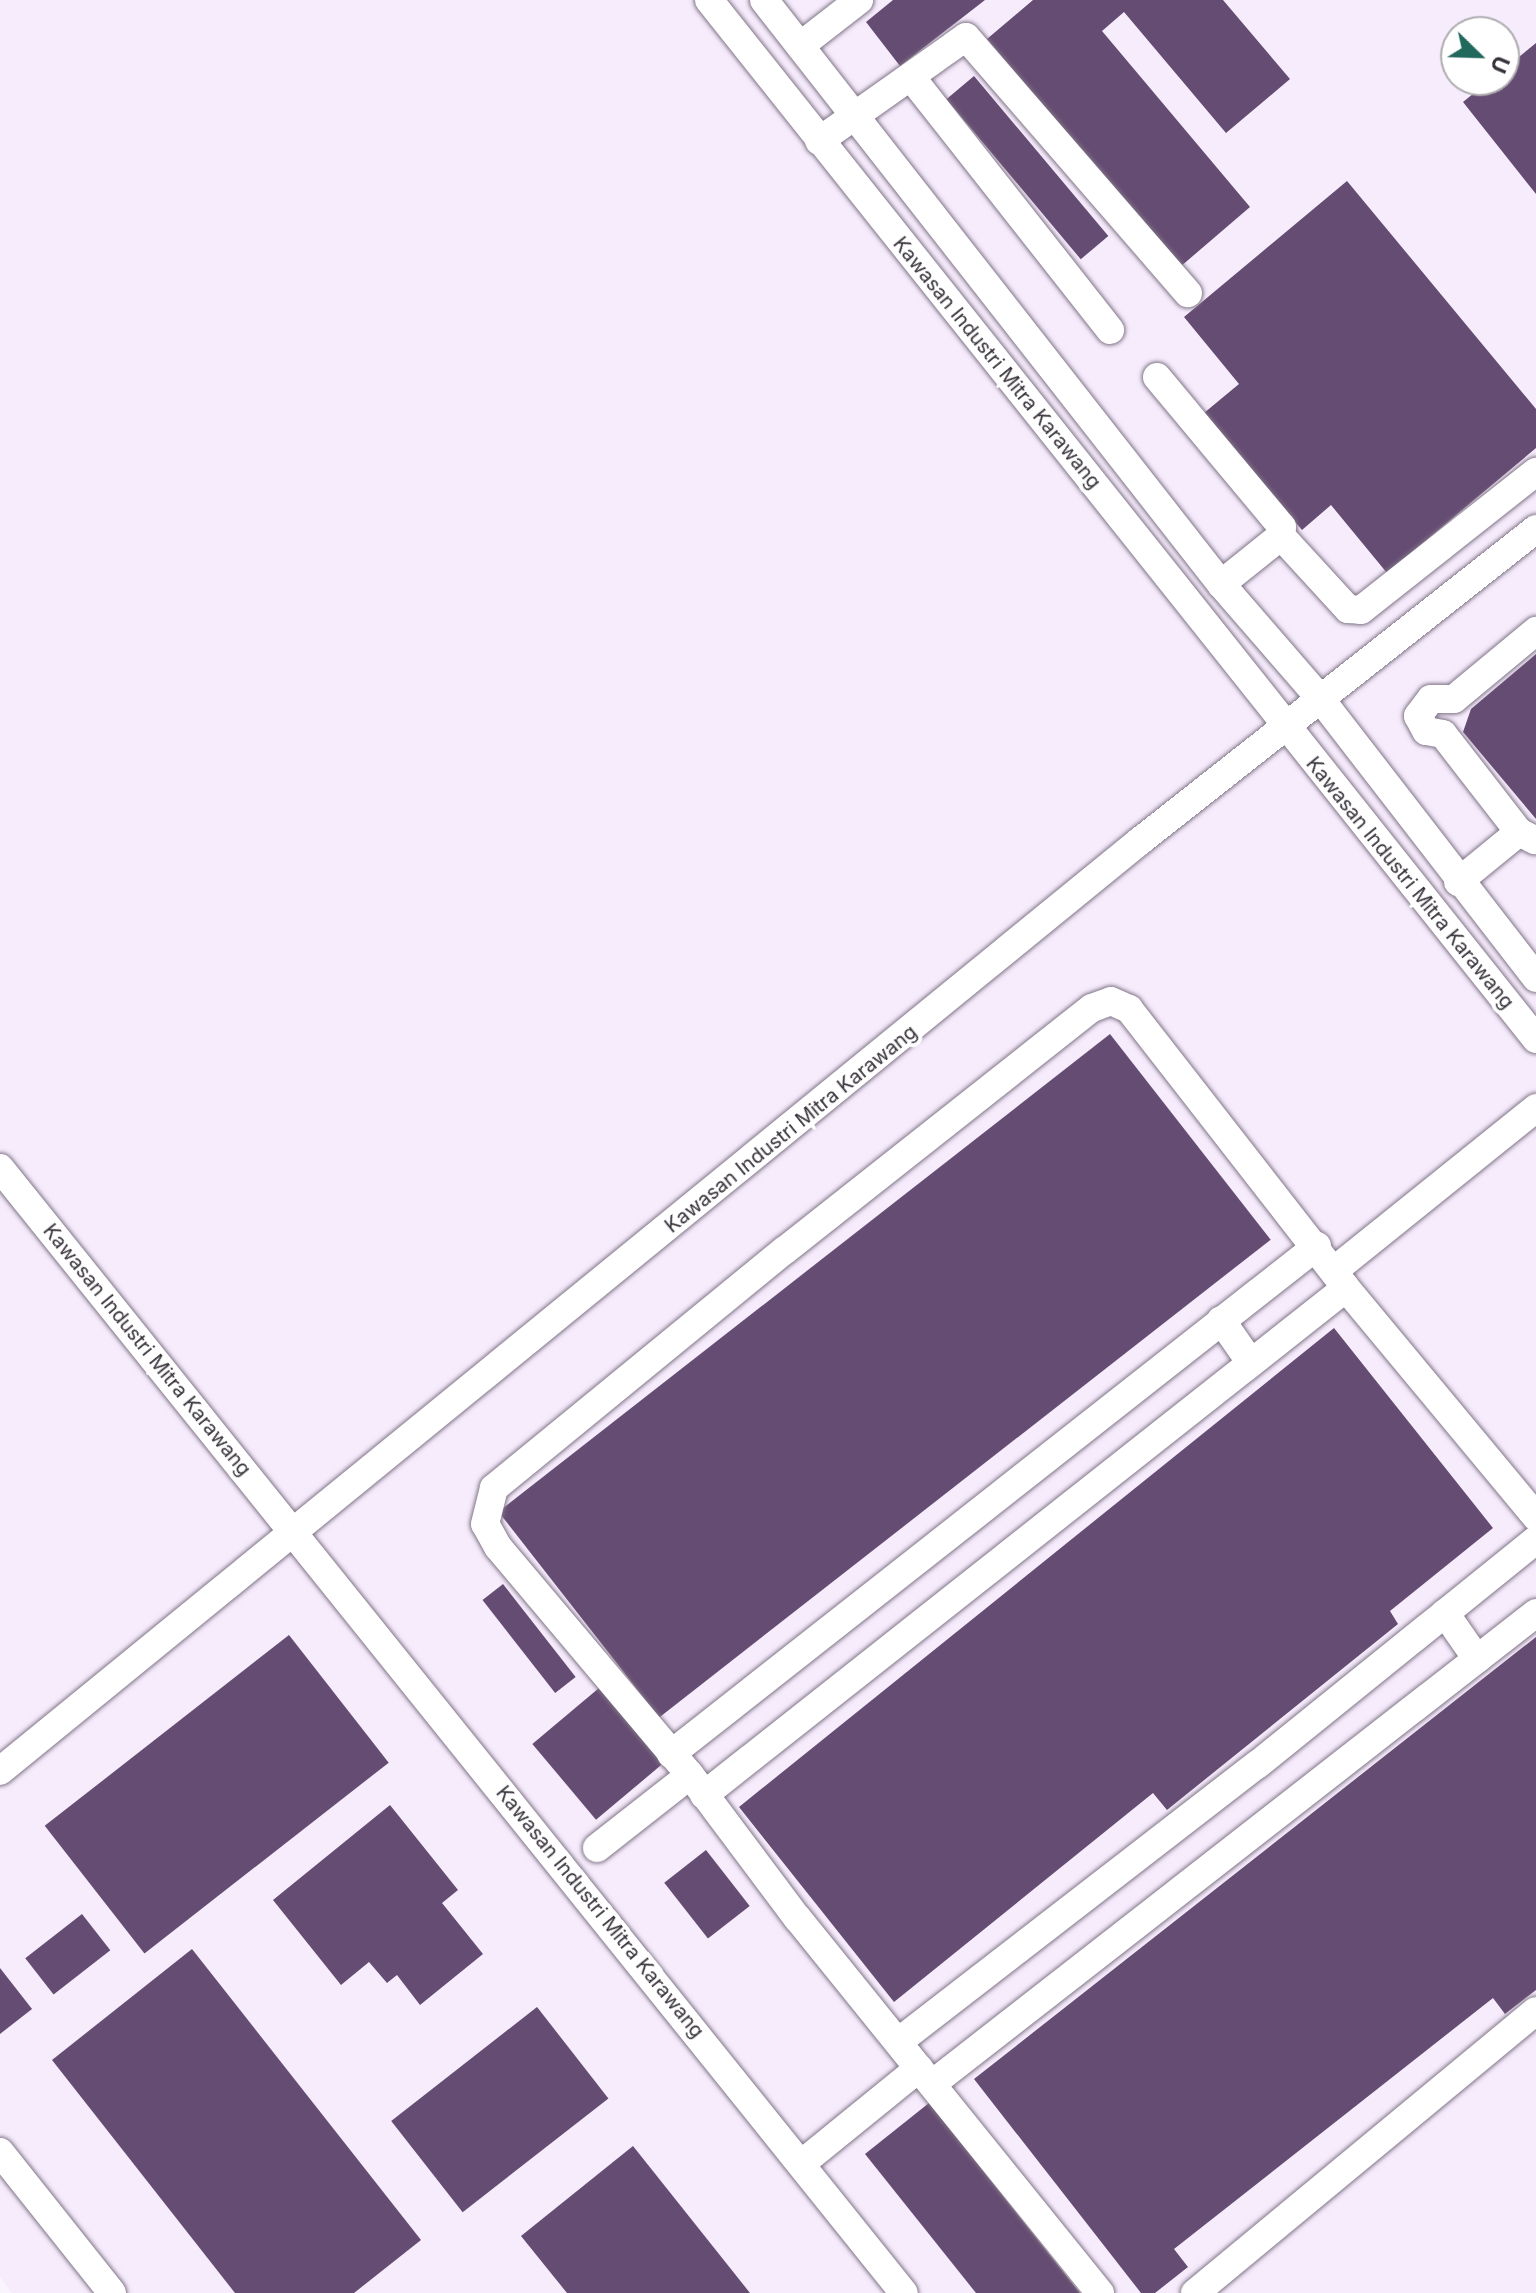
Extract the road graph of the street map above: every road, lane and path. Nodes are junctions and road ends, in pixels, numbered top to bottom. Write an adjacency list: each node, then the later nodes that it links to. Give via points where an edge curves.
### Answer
1 (709, 0): 7 (street, Kawasan Industri Mitra Karawang)
2 (859, 0): 4 (street)
3 (773, 3): 4 (street, Kawasan Industri Mitra Karawang)
4 (800, 46): 6 (street, Kawasan Industri Mitra Karawang)
5 (911, 77): 6 (street); 8 (street, via 966,37); 9 (street)
6 (858, 118): 7 (street); 14 (street, Kawasan Industri Mitra Karawang)
7 (819, 141): 17 (street, Kawasan Industri Mitra Karawang)
8 (1188, 293)
9 (1110, 330)
10 (1157, 377): 13 (street, via 1278,519)
11 (1536, 472): 13 (street, via 1361,610 1348,609)
12 (1536, 529): 16 (street)
13 (1281, 536): 14 (street)
14 (1221, 584): 16 (street, Kawasan Industri Mitra Karawang)
15 (1536, 631): 18 (street, via 1454,699 1431,699 1418,716 1426,731 1443,734)
16 (1319, 697): 17 (street); 19 (street, Kawasan Industri Mitra Karawang)
17 (1284, 726): 21 (street, Kawasan Industri Mitra Karawang); 29 (street, Kawasan Industri Mitra Karawang)
18 (1528, 836): 19 (street)
19 (1458, 882): 20 (street, Kawasan Industri Mitra Karawang)
20 (1536, 978)
21 (1536, 1039)
22 (1536, 1108): 25 (street)
23 (0, 1168): 29 (street, Kawasan Industri Mitra Karawang)
24 (1317, 1246): 25 (street); 26 (street); 34 (street, via 1129,1009 1111,1001 1067,1028 494,1488 485,1524 498,1547)
25 (1341, 1278): 27 (street); 28 (street)
26 (1221, 1320): 27 (street); 34 (street)
27 (1251, 1363): 36 (street)
28 (1536, 1517)
29 (296, 1531): 35 (street, Kawasan Industri Mitra Karawang); 42 (street, Kawasan Industri Mitra Karawang)
30 (1536, 1540): 31 (street)
31 (1445, 1613): 33 (street); 39 (street)
32 (1536, 1613): 33 (street)
33 (1477, 1659): 40 (street)
34 (671, 1754): 36 (street)
35 (0, 1771)
36 (697, 1785): 37 (street); 39 (street)
37 (597, 1848)
38 (1536, 2011): 46 (street)
39 (898, 2042): 40 (street)
40 (925, 2076): 42 (street); 45 (street)
41 (0, 2152): 43 (street)
42 (801, 2164): 44 (street, Kawasan Industri Mitra Karawang)
43 (112, 2293)
44 (904, 2293)
45 (1100, 2293)
46 (1195, 2293)

